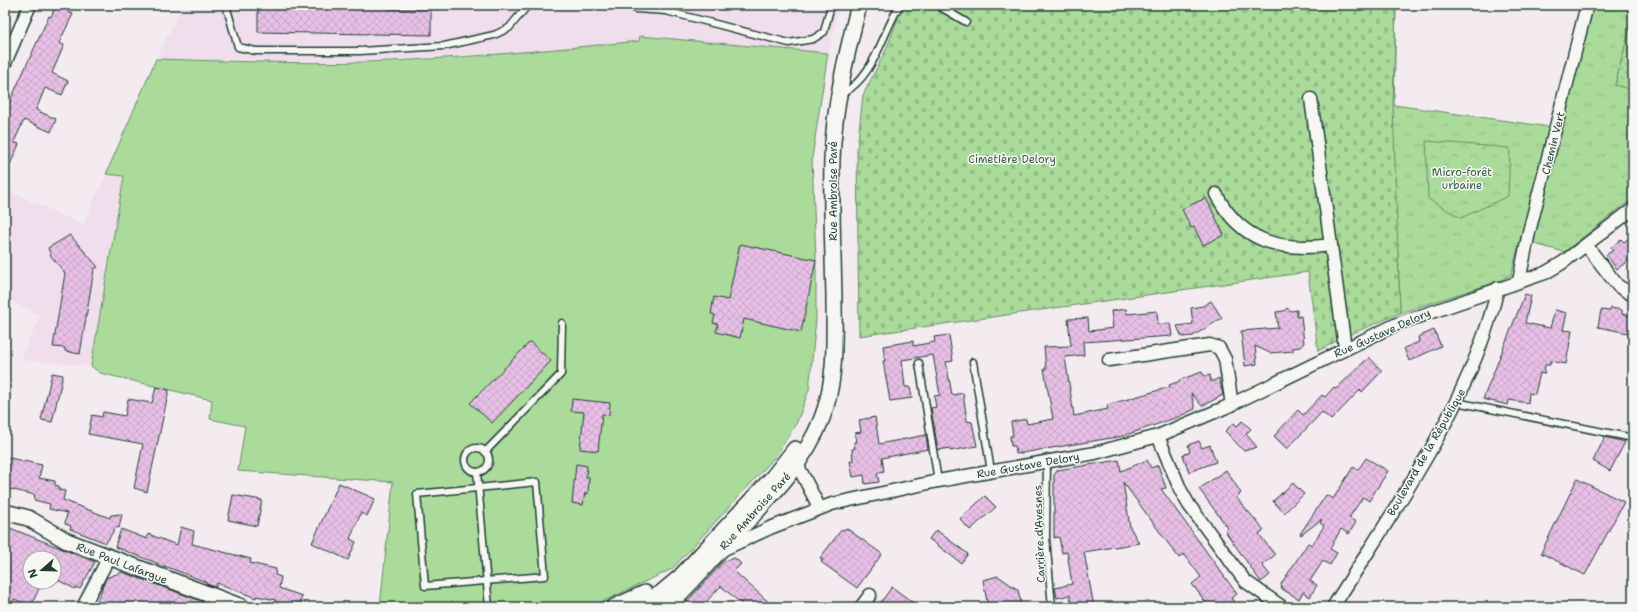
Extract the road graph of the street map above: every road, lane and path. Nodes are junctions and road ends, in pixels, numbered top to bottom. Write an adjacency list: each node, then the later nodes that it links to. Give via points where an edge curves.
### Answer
1 (30, 5): 11 (street)
2 (226, 5): 3 (lane, via 238,47 256,51 360,51 444,46 494,36 509,28)
3 (528, 5)
4 (629, 5): 5 (lane, via 636,9 666,11 789,43 813,38 824,32)
5 (831, 5)
6 (859, 5): 12 (street, Rue Ambroise Paré)
7 (900, 5): 12 (lane, via 864,76 850,89)
8 (938, 5): 10 (lane)
9 (1587, 5): 18 (street, Chemin Vert)
10 (966, 22)
11 (5, 63)
12 (838, 95): 31 (street, Rue Ambroise Paré, via 832,159 834,322 831,380 828,399 817,431)
13 (1311, 99): 16 (street)
14 (1216, 194): 16 (street, via 1231,218 1257,238 1295,248)
15 (1633, 209): 17 (street, Rue Gustave Delory)
16 (1331, 245): 22 (street)
17 (1586, 245): 18 (street, Rue Gustave Delory, via 1562,263 1537,276); 20 (street, via 1618,286)
18 (1519, 281): 19 (street, Rue Gustave Delory)
19 (1498, 288): 22 (street, Rue Gustave Delory, via 1403,322); 26 (street, Boulevard de la République, via 1480,349)
20 (1633, 295)
21 (562, 323): 30 (lane, via 561,374)
22 (1345, 348): 27 (street, Rue Gustave Delory)
23 (1109, 360): 27 (street, via 1210,345 1219,348 1225,359)
24 (973, 362): 33 (lane)
25 (919, 363): 35 (lane)
26 (1456, 402): 29 (lane); 53 (street, Boulevard de la République)
27 (1232, 404): 28 (street, Rue Gustave Delory)
28 (1158, 436): 32 (street, Rue Gustave Delory, via 1110,449); 52 (street, via 1189,505 1245,582)
29 (1633, 438)
30 (485, 452): 34 (lane, via 488,458 487,466); 34 (lane, via 473,449 465,457 468,469)
31 (793, 460): 37 (street); 39 (street, Rue Ambroise Paré); 41 (street, Rue Ambroise Paré)
32 (1047, 461): 33 (street, Rue Gustave Delory); 51 (lane, Carrière d'Avesnes, via 1046,538)
33 (991, 471): 35 (street, Rue Gustave Delory)
34 (477, 472): 36 (lane)
35 (938, 481): 37 (street, Rue Gustave Delory)
36 (478, 488): 42 (lane); 42 (lane, via 537,482 545,576); 42 (lane, via 417,494 425,586)
37 (819, 507): 39 (street, Rue Gustave Delory)
38 (5, 512): 40 (street, Rue Paul Lafargue, via 28,518 62,539)
39 (720, 551): 49 (street, Rue Ambroise Paré, via 679,598)
40 (109, 558): 44 (street); 45 (street, Rue Paul Lafargue)
41 (691, 566): 47 (street, Rue Ambroise Paré, via 674,579); 48 (street, Rue Ambroise Paré, via 670,587)
42 (486, 581): 46 (lane)
43 (870, 595): 50 (street)
44 (83, 607)
45 (242, 607)
46 (488, 607)
47 (614, 607)
48 (635, 607)
49 (666, 607)
50 (861, 607)
51 (1052, 607)
52 (1282, 607)
53 (1333, 607)

